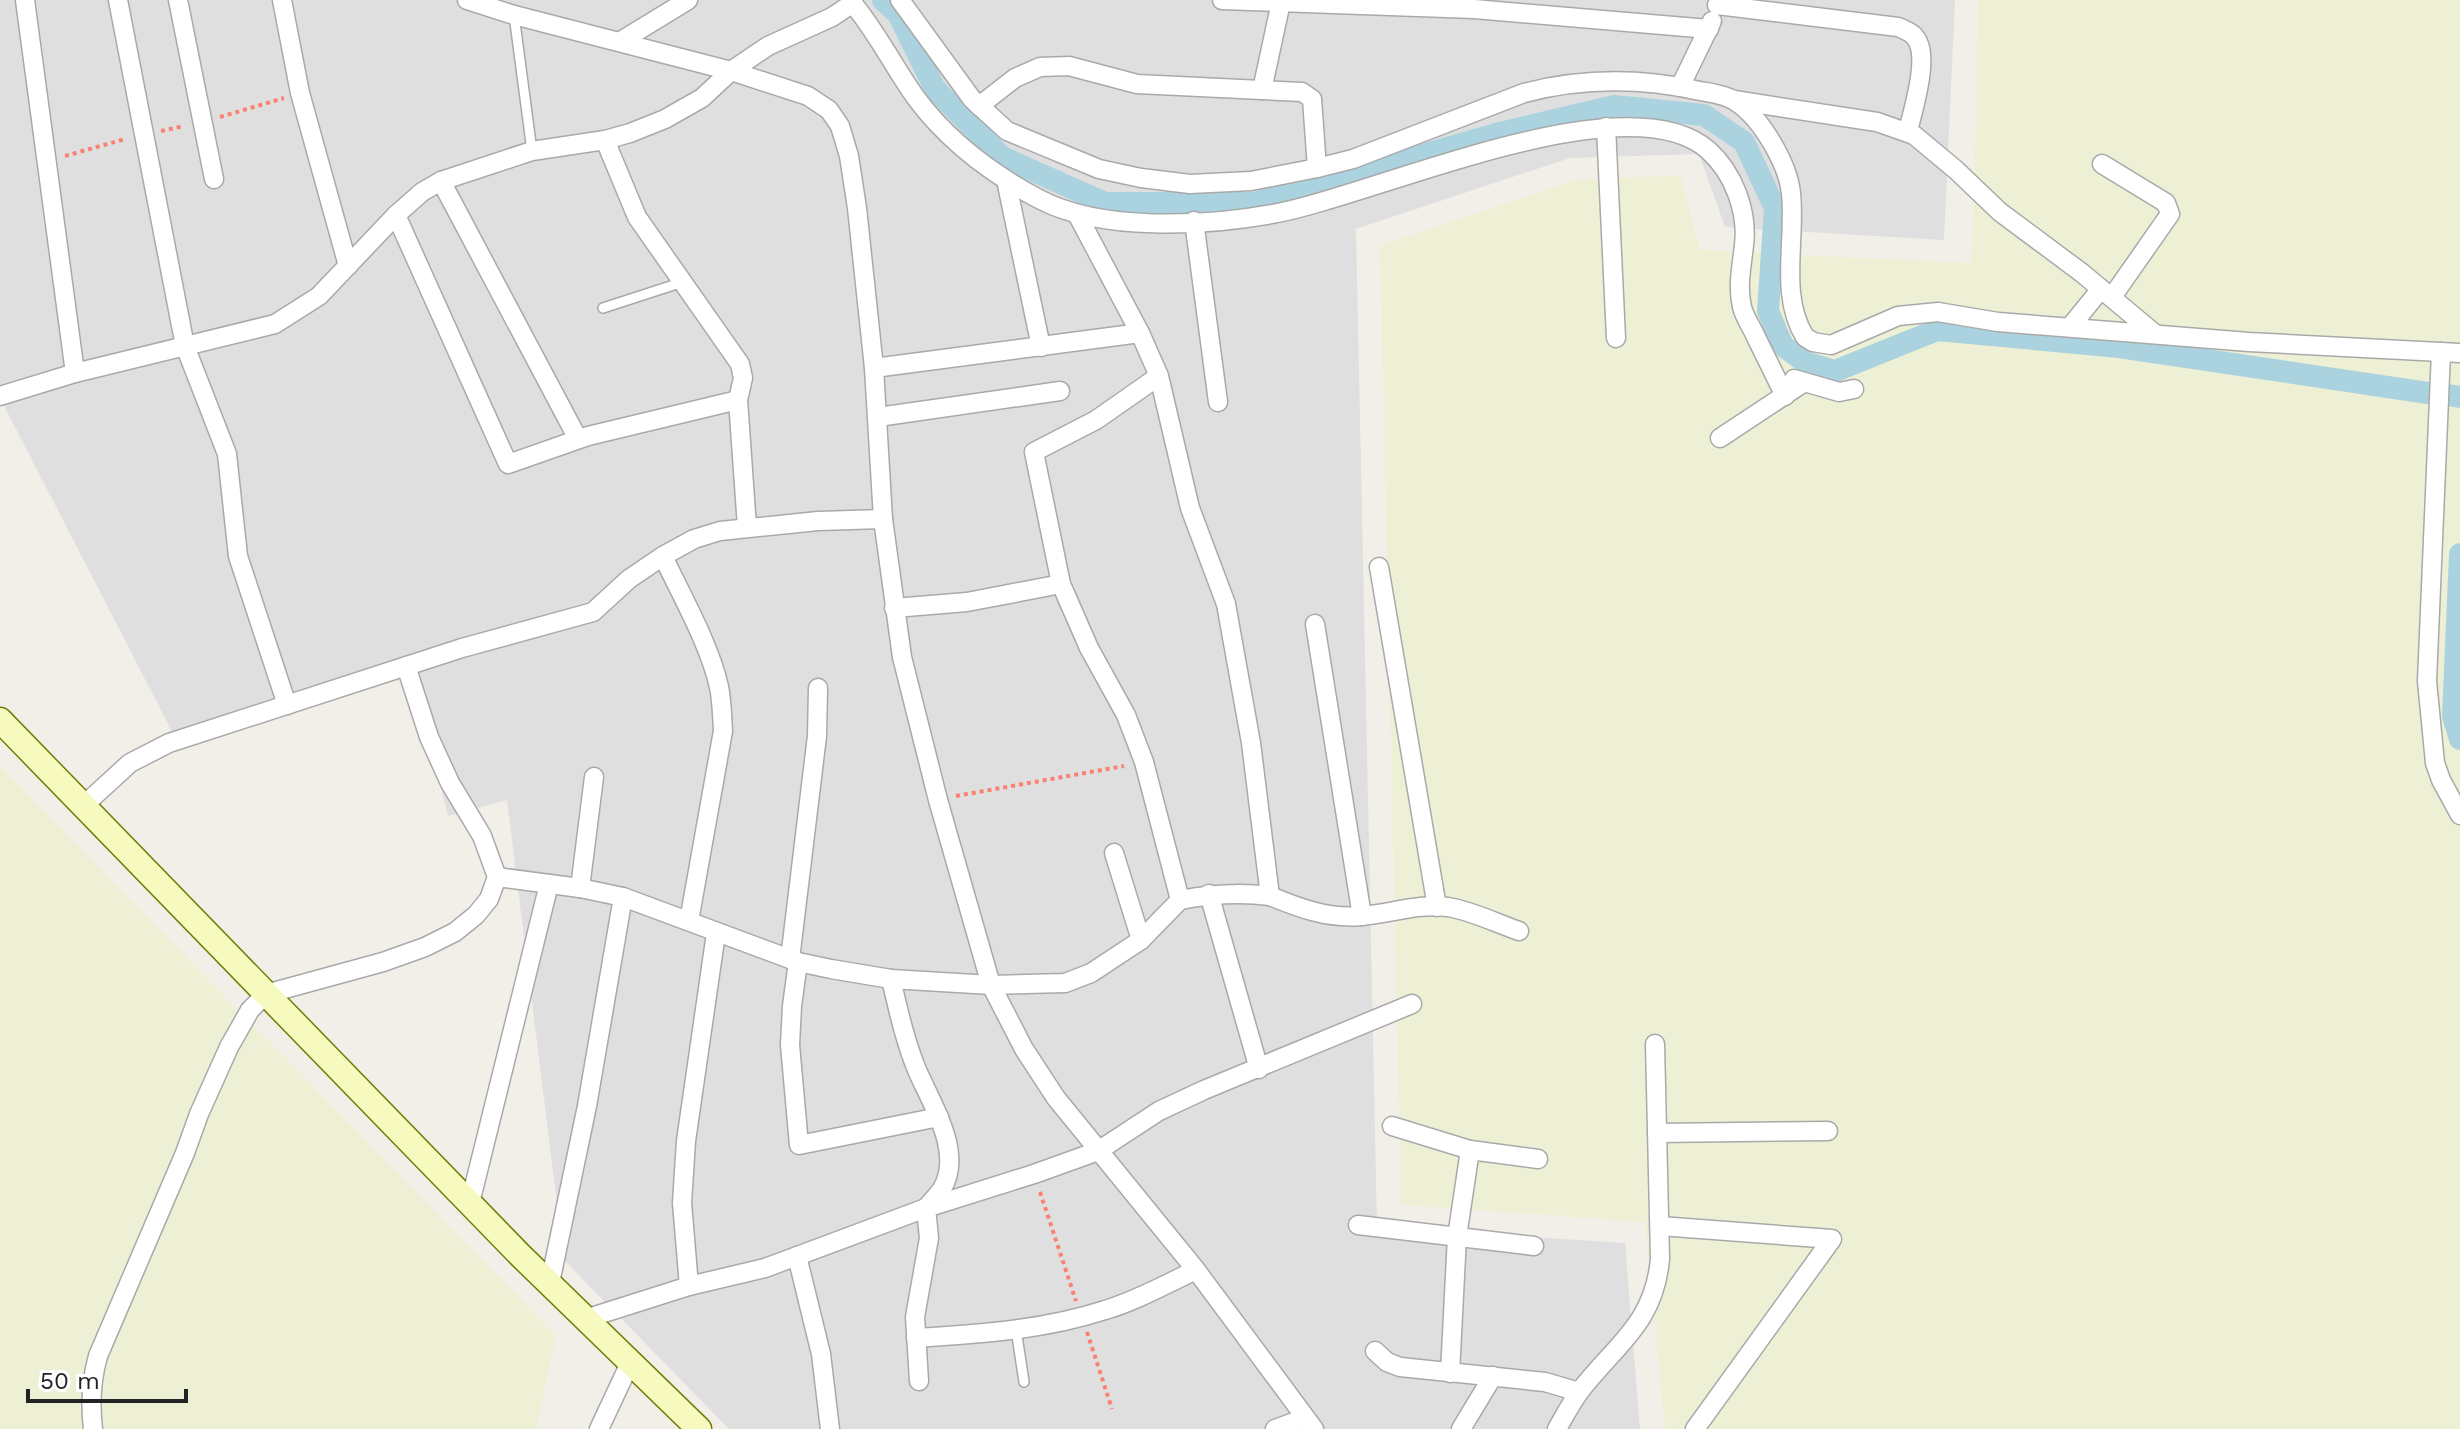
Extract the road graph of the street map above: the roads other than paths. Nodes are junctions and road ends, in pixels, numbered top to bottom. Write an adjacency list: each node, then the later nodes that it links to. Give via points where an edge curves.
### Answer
1 (25, 0): 45 (street)
2 (118, 0): 40 (street)
3 (178, 0): 26 (street)
4 (282, 0): 32 (street, via 300,93)
5 (467, 0): 12 (street)
6 (688, 0): 14 (street)
7 (900, 0): 19 (street)
8 (1222, 0): 9 (street)
9 (1269, 1): 13 (street, via 1474,9); 17 (street)
10 (852, 2): 15 (street); 27 (street, via 916,98 947,134)
11 (1718, 2): 13 (street); 21 (street, via 1911,32 1921,51)
12 (514, 15): 14 (street); 23 (lane)
13 (1709, 29): 16 (street)
14 (621, 41): 15 (street)
15 (731, 71): 22 (street, via 702,98 665,119); 43 (street, via 808,96 829,110 840,126 857,208)
16 (1680, 87): 18 (street); 25 (street, via 1612,81 1550,86)
17 (1262, 90): 19 (street, via 1137,84 1069,66 1040,67 1015,78); 25 (street, via 1310,96)
18 (1734, 100): 21 (street); 36 (street, via 1770,139 1790,188 1791,309 1805,337 1831,345 1898,316 1928,312)
19 (979, 106): 25 (street, via 1007,131 1033,143 1099,169 1141,178 1205,184)
20 (1606, 127): 31 (street, via 1505,146 1273,214); 39 (street); 44 (street, via 1688,136 1709,151 1729,177 1746,221 1739,280 1742,308)
21 (1908, 131): 34 (street, via 2000,212)
22 (605, 140): 23 (street); 33 (street, via 637,217)
23 (532, 151): 28 (street)
24 (2102, 164): 34 (street, via 2166,203 2170,214)
25 (1317, 168)
26 (214, 179)
27 (1006, 180): 29 (street); 41 (street)
28 (441, 181): 30 (street); 56 (street)
29 (1077, 214): 31 (street, via 1152,224); 37 (street)
30 (396, 215): 32 (street); 56 (street, via 508,464)
31 (1194, 221): 53 (street)
32 (348, 266): 40 (street, via 319,296 275,324)
33 (683, 282): 35 (lane); 52 (street, via 740,364)
34 (2106, 293): 36 (street); 38 (street)
35 (603, 308)
36 (2070, 327): 38 (street)
37 (1140, 333): 41 (street); 46 (street)
38 (2155, 334): 42 (street)
39 (1616, 338)
40 (185, 346): 45 (street); 66 (street, via 227,454 238,556)
41 (1041, 347): 43 (street)
42 (2453, 353): 70 (street, via 2427,681 2435,763)
43 (874, 368): 54 (street)
44 (1772, 371): 47 (street); 51 (street)
45 (75, 373): 50 (street)
46 (1159, 376): 61 (street, via 1096,420 1034,452); 76 (street, via 1190,508 1226,604 1251,743)
47 (1803, 383): 48 (street, via 1839,392); 51 (street)
48 (1854, 389)
49 (1060, 391): 54 (street)
50 (0, 396)
51 (1785, 396): 55 (street)
52 (738, 400): 56 (street); 58 (street)
53 (1218, 402)
54 (878, 417): 57 (street)
55 (1720, 438)
56 (578, 439)
57 (883, 519): 58 (street); 62 (street)
58 (747, 527): 59 (street, via 694,539)
59 (663, 556): 64 (street, via 593,612); 81 (street, via 711,661 722,708 723,731)
60 (1379, 567): 79 (street)
61 (1061, 584): 62 (street, via 967,602); 78 (street, via 1144,762)
62 (894, 608): 87 (street, via 910,698)
63 (1315, 624): 80 (street)
64 (406, 666): 66 (street); 72 (street, via 429,737 482,836)
65 (818, 688): 85 (street)
66 (287, 705): 69 (street, via 149,751)
67 (0, 720): 69 (main road)
68 (594, 777): 74 (street)
69 (83, 806): 88 (main road)
70 (2460, 815)
71 (1114, 853): 84 (street)
72 (497, 877): 73 (street); 88 (street, via 489,899 455,932 383,962)
73 (549, 884): 74 (street); 99 (street)
74 (580, 888): 77 (street)
75 (1209, 894): 76 (street); 78 (street); 91 (street)
76 (1270, 896): 80 (street, via 1305,910)
77 (623, 897): 81 (street); 107 (street)
78 (1180, 900): 84 (street)
79 (1437, 907): 80 (street); 82 (street)
80 (1362, 916)
81 (689, 921): 83 (street)
82 (1519, 931)
83 (716, 933): 85 (street); 108 (street, via 686,1141 682,1203)
84 (1141, 940): 87 (street, via 1091,973 1065,983)
85 (794, 960): 86 (street); 92 (street, via 790,1045 799,1145)
86 (891, 979): 87 (street); 92 (street, via 916,1068)
87 (991, 985): 97 (street, via 1038,1073)
88 (266, 994): 99 (main road); 120 (street, via 229,1047 98,1356 91,1391)
89 (1412, 1004): 91 (street)
90 (1655, 1044): 95 (street)
91 (1259, 1069): 97 (street, via 1159,1111)
92 (939, 1117): 100 (street, via 948,1167 943,1187)
93 (1392, 1126): 96 (street)
94 (1828, 1131): 95 (street)
95 (1657, 1133): 102 (street)
96 (1470, 1150): 98 (street); 103 (street)
97 (1098, 1151): 100 (street); 106 (street)
98 (1538, 1159)
99 (470, 1203): 107 (main road)
100 (926, 1208): 105 (street); 111 (street, via 929,1238)
101 (1358, 1225): 103 (street)
102 (1660, 1226): 118 (street, via 1656,1291 1625,1340); 127 (street, via 1832,1239)
103 (1457, 1237): 104 (street); 114 (street)
104 (1534, 1246)
105 (797, 1256): 108 (street); 123 (street, via 821,1354)
106 (1196, 1270): 110 (street, via 1122,1305); 119 (street)
107 (550, 1283): 109 (main road)
108 (689, 1286): 109 (street)
109 (585, 1319): 113 (main road)
110 (1016, 1329): 111 (street); 117 (lane)
111 (916, 1338): 116 (street)
112 (1375, 1351): 114 (street, via 1400,1367)
113 (630, 1363): 121 (street); 122 (main road)
114 (1450, 1373): 115 (street)
115 (1493, 1376): 118 (street); 125 (street)
116 (919, 1381)
117 (1024, 1382)
118 (1579, 1392): 126 (street)
119 (1310, 1423): 124 (street)
120 (93, 1429)
121 (599, 1429)
122 (699, 1429)
123 (830, 1429)
124 (1275, 1429)
125 (1461, 1429)
126 (1557, 1429)
127 (1695, 1429)

